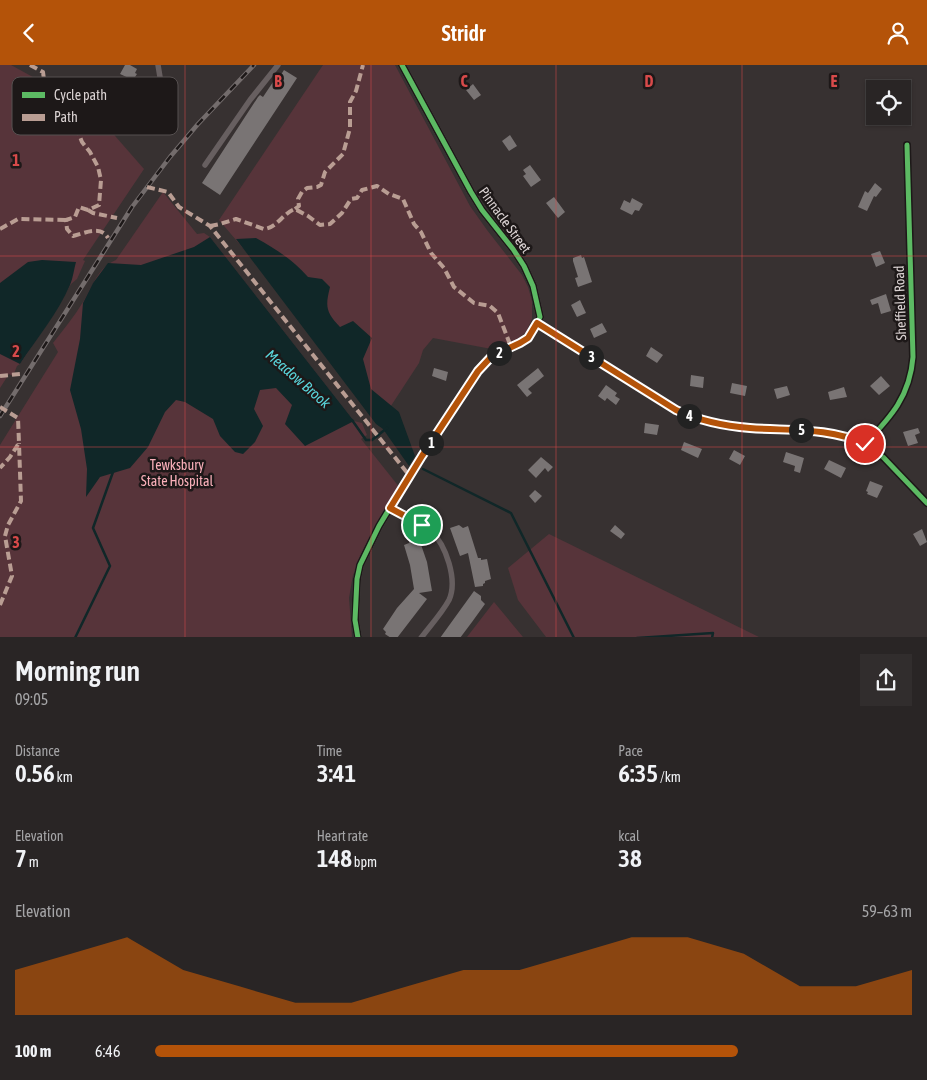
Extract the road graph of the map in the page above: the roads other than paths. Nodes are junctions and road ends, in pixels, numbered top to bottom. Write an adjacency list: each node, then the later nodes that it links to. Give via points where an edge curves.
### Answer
1 (158, 65): 4 (street)
2 (278, 65): 6 (street)
3 (402, 65): 7 (street, Pinnacle Street, via 482,210 524,266 538,307 540,317)
4 (160, 77)
5 (907, 145): 8 (street, Sheffield Road, via 912,371 901,401)
6 (205, 165)
7 (537, 323): 8 (street, via 690,417 750,428 831,433); 10 (street, via 528,338 492,356 478,371)
8 (865, 444): 9 (street, via 895,469)
9 (927, 503)
10 (390, 508): 11 (street, via 360,565 355,619); 12 (street, via 434,534 451,571 449,599)
11 (358, 637)
12 (421, 637)

